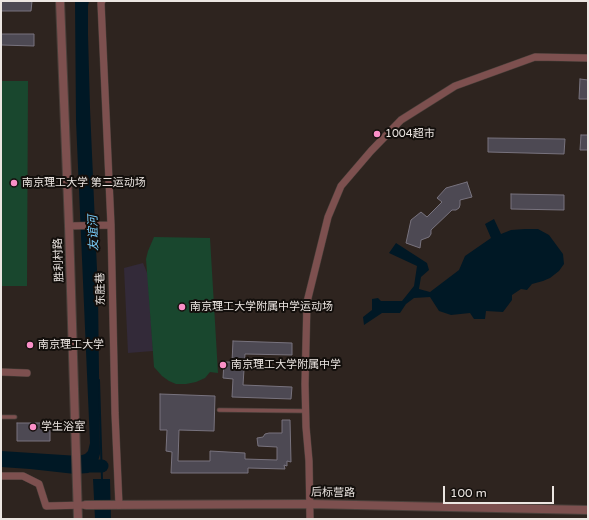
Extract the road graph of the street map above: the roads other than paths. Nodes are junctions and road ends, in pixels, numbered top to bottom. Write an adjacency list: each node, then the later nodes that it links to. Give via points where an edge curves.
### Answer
1 (60, 1): 5 (street, 胜利村路)
2 (102, 1): 4 (street, 东胜巷)
3 (588, 58): 9 (street, via 535,57 455,86 401,120 341,186 328,217 307,302)
4 (108, 225): 5 (street); 16 (street, 东胜巷)
5 (69, 226): 14 (street, 胜利村路)
6 (1, 372): 7 (street)
7 (27, 372)
8 (218, 410): 9 (lane)
9 (306, 411): 13 (street)
10 (1, 417): 11 (lane)
11 (15, 417)
12 (1, 476): 14 (street, 后标营路, via 23,476 39,484 46,506)
13 (309, 504): 16 (street, 后标营路); 17 (street, 后标营路); 19 (street)
14 (78, 505): 15 (street, 后标营路); 18 (street, 胜利村路)
15 (86, 505): 16 (street, 后标营路)
16 (118, 505)
17 (588, 510)
18 (78, 519)
19 (310, 519)

